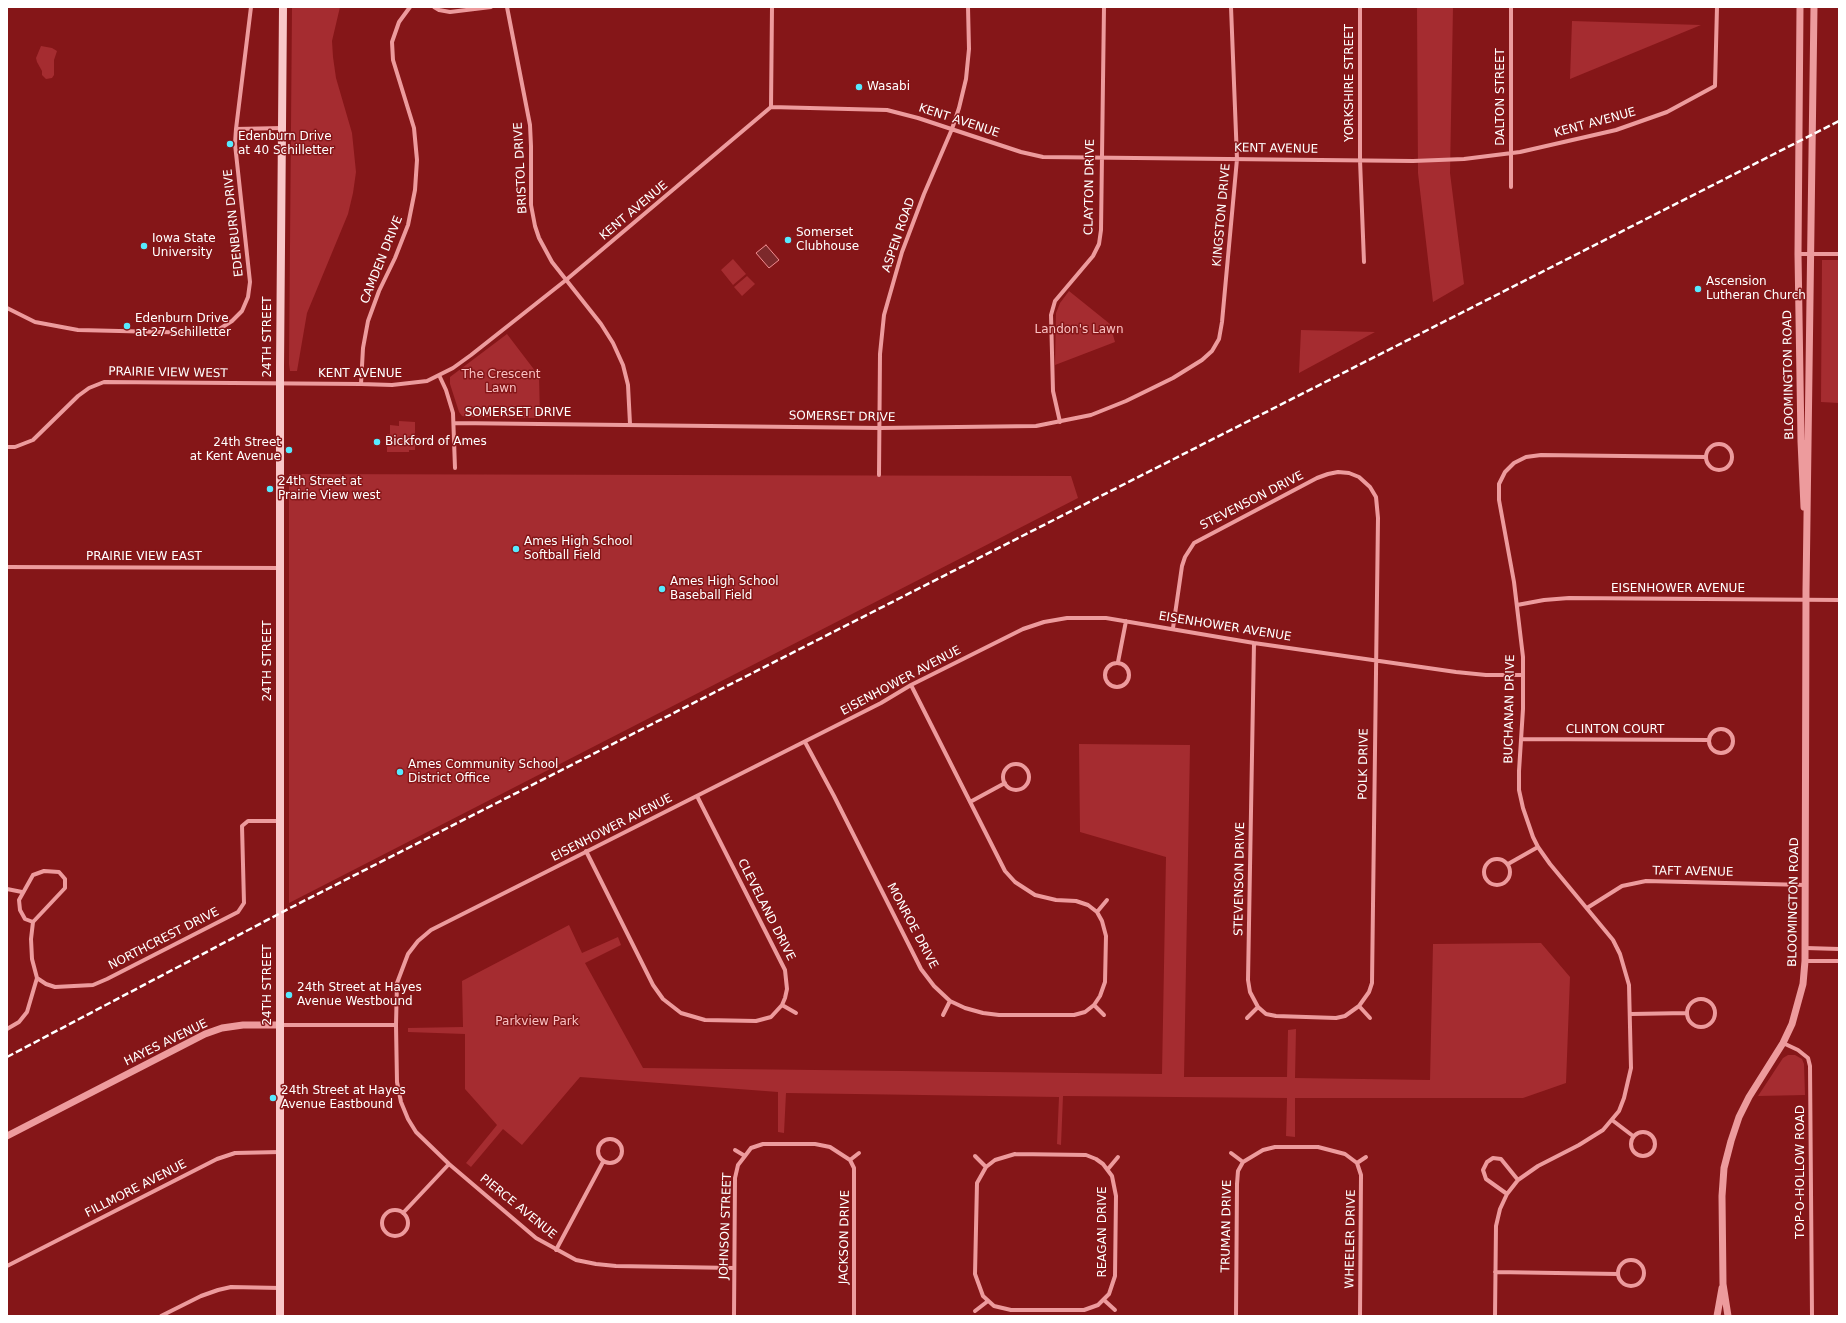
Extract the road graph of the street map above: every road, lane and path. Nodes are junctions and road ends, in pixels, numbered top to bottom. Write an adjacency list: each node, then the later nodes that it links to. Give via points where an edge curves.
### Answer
1 (252, 7): 18 (street, EDENBURN DRIVE)
2 (284, 7): 17 (main road, 24TH STREET)
3 (410, 7): 34 (street, CAMDEN DRIVE, via 399,22 392,42 393,60 414,128 417,160 415,190 408,225 368,321)
4 (434, 7): 5 (street, via 450,12)
5 (491, 7)
6 (507, 7): 29 (street, BRISTOL DRIVE, via 530,125 531,205 534,219 539,238 552,262)
7 (772, 7): 16 (street)
8 (968, 7): 19 (street, ASPEN ROAD, via 969,49 966,79)
9 (1104, 7): 21 (street, CLAYTON DRIVE)
10 (1231, 7): 22 (street, KINGSTON DRIVE)
11 (1360, 7): 23 (street, YORKSHIRE STREET)
12 (1512, 7): 20 (street, DALTON STREET)
13 (1717, 7): 20 (street, KENT AVENUE, via 1715,86 1667,112 1616,130)
14 (1800, 7): 25 (street, BLOOMINGTON ROAD)
15 (1814, 7): 26 (street, BLOOMINGTON ROAD)
16 (770, 107): 19 (street, KENT AVENUE, via 887,110); 29 (street, KENT AVENUE)
17 (282, 128): 18 (street); 33 (main road, 24TH STREET)
18 (236, 129): 30 (street, EDENBURN DRIVE, via 235,144 250,282 248,297 242,311 232,321 213,332 202,333 78,330 35,322)
19 (952, 129): 21 (street, KENT AVENUE, via 1043,157); 38 (street, ASPEN ROAD, via 902,252 884,315 880,354)
20 (1512, 153): 23 (street, KENT AVENUE, via 1464,159); 24 (street, DALTON STREET)
21 (1101, 158): 22 (street, KENT AVENUE); 35 (street, CLAYTON DRIVE, via 1099,244 1056,301 1051,315 1053,391)
22 (1237, 159): 23 (street, KENT AVENUE); 31 (street, KINGSTON DRIVE, via 1222,322 1219,339)
23 (1360, 160): 28 (street, YORKSHIRE STREET)
24 (1511, 187)
25 (1798, 254): 26 (street); 46 (street, BLOOMINGTON ROAD, via 1801,441)
26 (1812, 254): 27 (street); 46 (street, BLOOMINGTON ROAD)
27 (1839, 254)
28 (1364, 262)
29 (566, 280): 32 (street, KENT AVENUE, via 471,355); 37 (street, BRISTOL DRIVE, via 601,324 620,356 628,385)
30 (7, 308)
31 (1212, 351): 35 (street, SOMERSET DRIVE, via 1173,378 1126,401 1091,415)
32 (439, 375): 34 (street, KENT AVENUE, via 427,381 392,385); 36 (street, via 446,390)
33 (280, 384): 34 (street, KENT AVENUE); 39 (street, PRAIRIE VIEW WEST, via 104,382 78,396 33,440 15,447); 45 (main road, 24TH STREET)
34 (361, 384)
35 (1060, 422): 38 (street, SOMERSET DRIVE, via 1036,426)
36 (454, 423): 37 (street, SOMERSET DRIVE); 41 (street)
37 (630, 424): 38 (street, SOMERSET DRIVE)
38 (880, 428): 42 (street, ASPEN ROAD)
39 (7, 447)
40 (1706, 456): 40 (street, via 1709,464 1719,470 1727,468 1732,457 1730,449 1722,444 1713,445); 49 (street, BUCHANAN DRIVE, via 1541,455 1526,457 1514,463 1505,472 1499,484 1499,500)
41 (455, 468)
42 (879, 475)
43 (1378, 518): 51 (street, STEVENSON DRIVE, via 1376,497 1365,481 1349,473 1338,472 1317,478 1202,537 1185,556); 53 (street, POLK DRIVE)
44 (7, 567): 45 (street, PRAIRIE VIEW EAST)
45 (280, 568): 63 (main road, 24TH STREET)
46 (1807, 575): 47 (street, BLOOMINGTON ROAD)
47 (1806, 600): 48 (street, EISENHOWER AVENUE); 49 (street, EISENHOWER AVENUE, via 1569,598); 67 (street, BLOOMINGTON ROAD)
48 (1839, 600)
49 (1517, 605): 55 (street, BUCHANAN DRIVE)
50 (1126, 621): 51 (street, EISENHOWER AVENUE); 54 (street); 56 (street, EISENHOWER AVENUE, via 1086,617 1044,622 1023,629)
51 (1174, 628): 52 (street, EISENHOWER AVENUE)
52 (1254, 642): 53 (street, EISENHOWER AVENUE); 83 (street, STEVENSON DRIVE, via 1248,980 1250,992)
53 (1375, 660): 55 (street, EISENHOWER AVENUE, via 1456,672); 82 (street, POLK DRIVE, via 1372,983)
54 (1118, 662): 54 (street, via 1125,665 1129,671 1129,678 1126,684 1112,687 1104,676 1106,669)
55 (1523, 675): 57 (street, BUCHANAN DRIVE)
56 (911, 685): 59 (street, EISENHOWER AVENUE); 62 (street)
57 (1521, 739): 58 (street, CLINTON COURT); 64 (street, BUCHANAN DRIVE, via 1519,790 1528,824)
58 (1709, 740): 58 (street, via 1713,750 1720,753 1728,752 1734,742 1728,731 1720,729 1713,732)
59 (805, 742): 61 (street, EISENHOWER AVENUE); 79 (street, MONROE DRIVE, via 921,969)
60 (1005, 783): 60 (street, via 1017,790 1024,788 1029,775 1026,768 1019,764 1006,769 1003,776); 62 (street)
61 (696, 796): 65 (street, EISENHOWER AVENUE); 80 (street, CLEVELAND DRIVE, via 785,970 787,989)
62 (970, 802): 72 (street, via 1005,871 1015,882 1035,895 1076,901 1088,905)
63 (280, 821): 78 (street, NORTHCREST DRIVE, via 248,821 242,826 244,903 238,912 107,980 92,985 55,987); 91 (main road, 24TH STREET)
64 (1538, 847): 66 (street); 71 (street, BUCHANAN DRIVE)
65 (586, 851): 80 (street, via 653,985 672,1007 691,1017 705,1020 756,1021 771,1017); 92 (street, EISENHOWER AVENUE, via 431,930 418,941 408,954 397,983)
66 (1508, 864): 66 (street, via 1505,860 1496,858 1487,862 1484,871 1486,880 1493,885 1505,883 1510,876)
67 (1805, 885): 71 (street, TAFT AVENUE, via 1646,882 1622,886); 74 (street, BLOOMINGTON ROAD)
68 (7, 889): 69 (street)
69 (22, 892): 73 (street, via 19,900 20,910 25,919); 73 (street, via 33,875 44,871 59,872 65,879 65,888 60,895)
70 (1107, 900): 72 (street)
71 (1587, 908): 86 (street, BUCHANAN DRIVE, via 1620,954 1629,985)
72 (1097, 912): 81 (street, via 1106,936 1105,982)
73 (33, 922): 78 (street, via 31,946)
74 (1806, 948): 75 (street); 76 (street, BLOOMINGTON ROAD)
75 (1839, 948)
76 (1806, 961): 77 (street); 94 (street, BLOOMINGTON ROAD, via 1798,1005)
77 (1839, 961)
78 (37, 978): 93 (street, via 27,1012 19,1022)
79 (950, 1001): 81 (street, MONROE DRIVE, via 965,1008 999,1016 1074,1015 1086,1012); 87 (street)
80 (782, 1005): 84 (street)
81 (1094, 1005): 88 (street)
82 (1359, 1006): 83 (street, via 1345,1016 1336,1018 1276,1016 1266,1014); 90 (street)
83 (1258, 1007): 89 (street)
84 (796, 1013)
85 (1687, 1013): 85 (street, via 1693,1025 1702,1027 1713,1020 1715,1012 1707,1000 1698,999 1690,1004); 86 (street)
86 (1631, 1014): 95 (street, BUCHANAN DRIVE, via 1631,1068 1628,1086 1619,1111)
87 (944, 1015)
88 (1104, 1015)
89 (1247, 1018)
90 (1370, 1018)
91 (280, 1025): 92 (street, HAYES AVENUE); 96 (street, HAYES AVENUE, via 243,1025 205,1034); 99 (main road, 24TH STREET)
92 (396, 1025): 110 (street, PIERCE AVENUE, via 397,1082 401,1102 416,1132)
93 (7, 1029)
94 (1783, 1043): 121 (street, BLOOMINGTON ROAD, via 1739,1117 1724,1168); 138 (street, TOP-O-HOLLOW ROAD, via 1808,1058 1810,1066)
95 (1612, 1120): 97 (street); 113 (street, BUCHANAN DRIVE, via 1592,1138 1538,1166)
96 (7, 1136)
97 (1633, 1136): 97 (street, via 1630,1144 1636,1154 1647,1155 1653,1150 1655,1142 1648,1132 1640,1132)
98 (735, 1150): 102 (street)
99 (280, 1152): 117 (street, FILLMORE AVENUE, via 235,1154 217,1159); 122 (main road, 24TH STREET)
100 (859, 1153): 106 (street)
101 (1232, 1153): 108 (street)
102 (745, 1156): 106 (street, JOHNSON STREET, via 751,1148 763,1144 815,1144 830,1147); 118 (street, JOHNSON STREET, via 738,1165 735,1178)
103 (975, 1156): 111 (street)
104 (1118, 1157): 112 (street)
105 (1366, 1157): 109 (street)
106 (850, 1160): 131 (street, JACKSON DRIVE, via 855,1179)
107 (603, 1162): 107 (street, via 617,1161 621,1155 622,1148 613,1138 605,1139 597,1150); 116 (street)
108 (1243, 1162): 109 (street, via 1257,1153 1275,1147 1311,1147 1331,1149 1345,1154); 133 (street, TRUMAN DRIVE, via 1238,1171 1237,1184)
109 (1357, 1163): 134 (street, WHEELER DRIVE, via 1361,1175)
110 (449, 1164): 115 (street); 116 (street, PIERCE AVENUE, via 536,1238)
111 (986, 1167): 112 (street, REAGAN DRIVE, via 1005,1156 1086,1155); 124 (street, via 977,1183 975,1193 975,1274 983,1296)
112 (1108, 1169): 123 (street, REAGAN DRIVE, via 1116,1196 1115,1276 1113,1286)
113 (1518, 1180): 114 (street, BUCHANAN DRIVE); 114 (street, via 1501,1159 1493,1158 1487,1162 1483,1170 1486,1179)
114 (1507, 1194): 119 (street, BUCHANAN DRIVE, via 1496,1226)
115 (403, 1213): 115 (street, via 390,1211 385,1215 382,1221 387,1233 393,1236 405,1232 408,1226)
116 (556, 1250): 118 (street, PIERCE AVENUE, via 576,1260 596,1264)
117 (7, 1266)
118 (734, 1268): 130 (street, JOHNSON STREET)
119 (1495, 1272): 120 (street); 135 (street, BUCHANAN DRIVE)
120 (1618, 1274): 120 (street, via 1621,1281 1632,1286 1639,1284 1644,1273 1641,1265 1629,1260 1621,1265)
121 (1723, 1284): 136 (street, BLOOMINGTON ROAD); 137 (street, BLOOMINGTON ROAD)
122 (280, 1288): 128 (street, via 218,1290); 129 (main road, 24TH STREET)
123 (1104, 1300): 125 (street); 127 (street, via 1084,1310)
124 (988, 1301): 126 (street); 127 (street, via 994,1306 1011,1310)
125 (1115, 1310)
126 (975, 1311)
127 (1046, 1311): 132 (street)
128 (161, 1316)
129 (280, 1316)
130 (734, 1316)
131 (854, 1316)
132 (1046, 1316)
133 (1236, 1316)
134 (1360, 1316)
135 (1495, 1316)
136 (1717, 1316)
137 (1728, 1316)
138 (1812, 1316)

